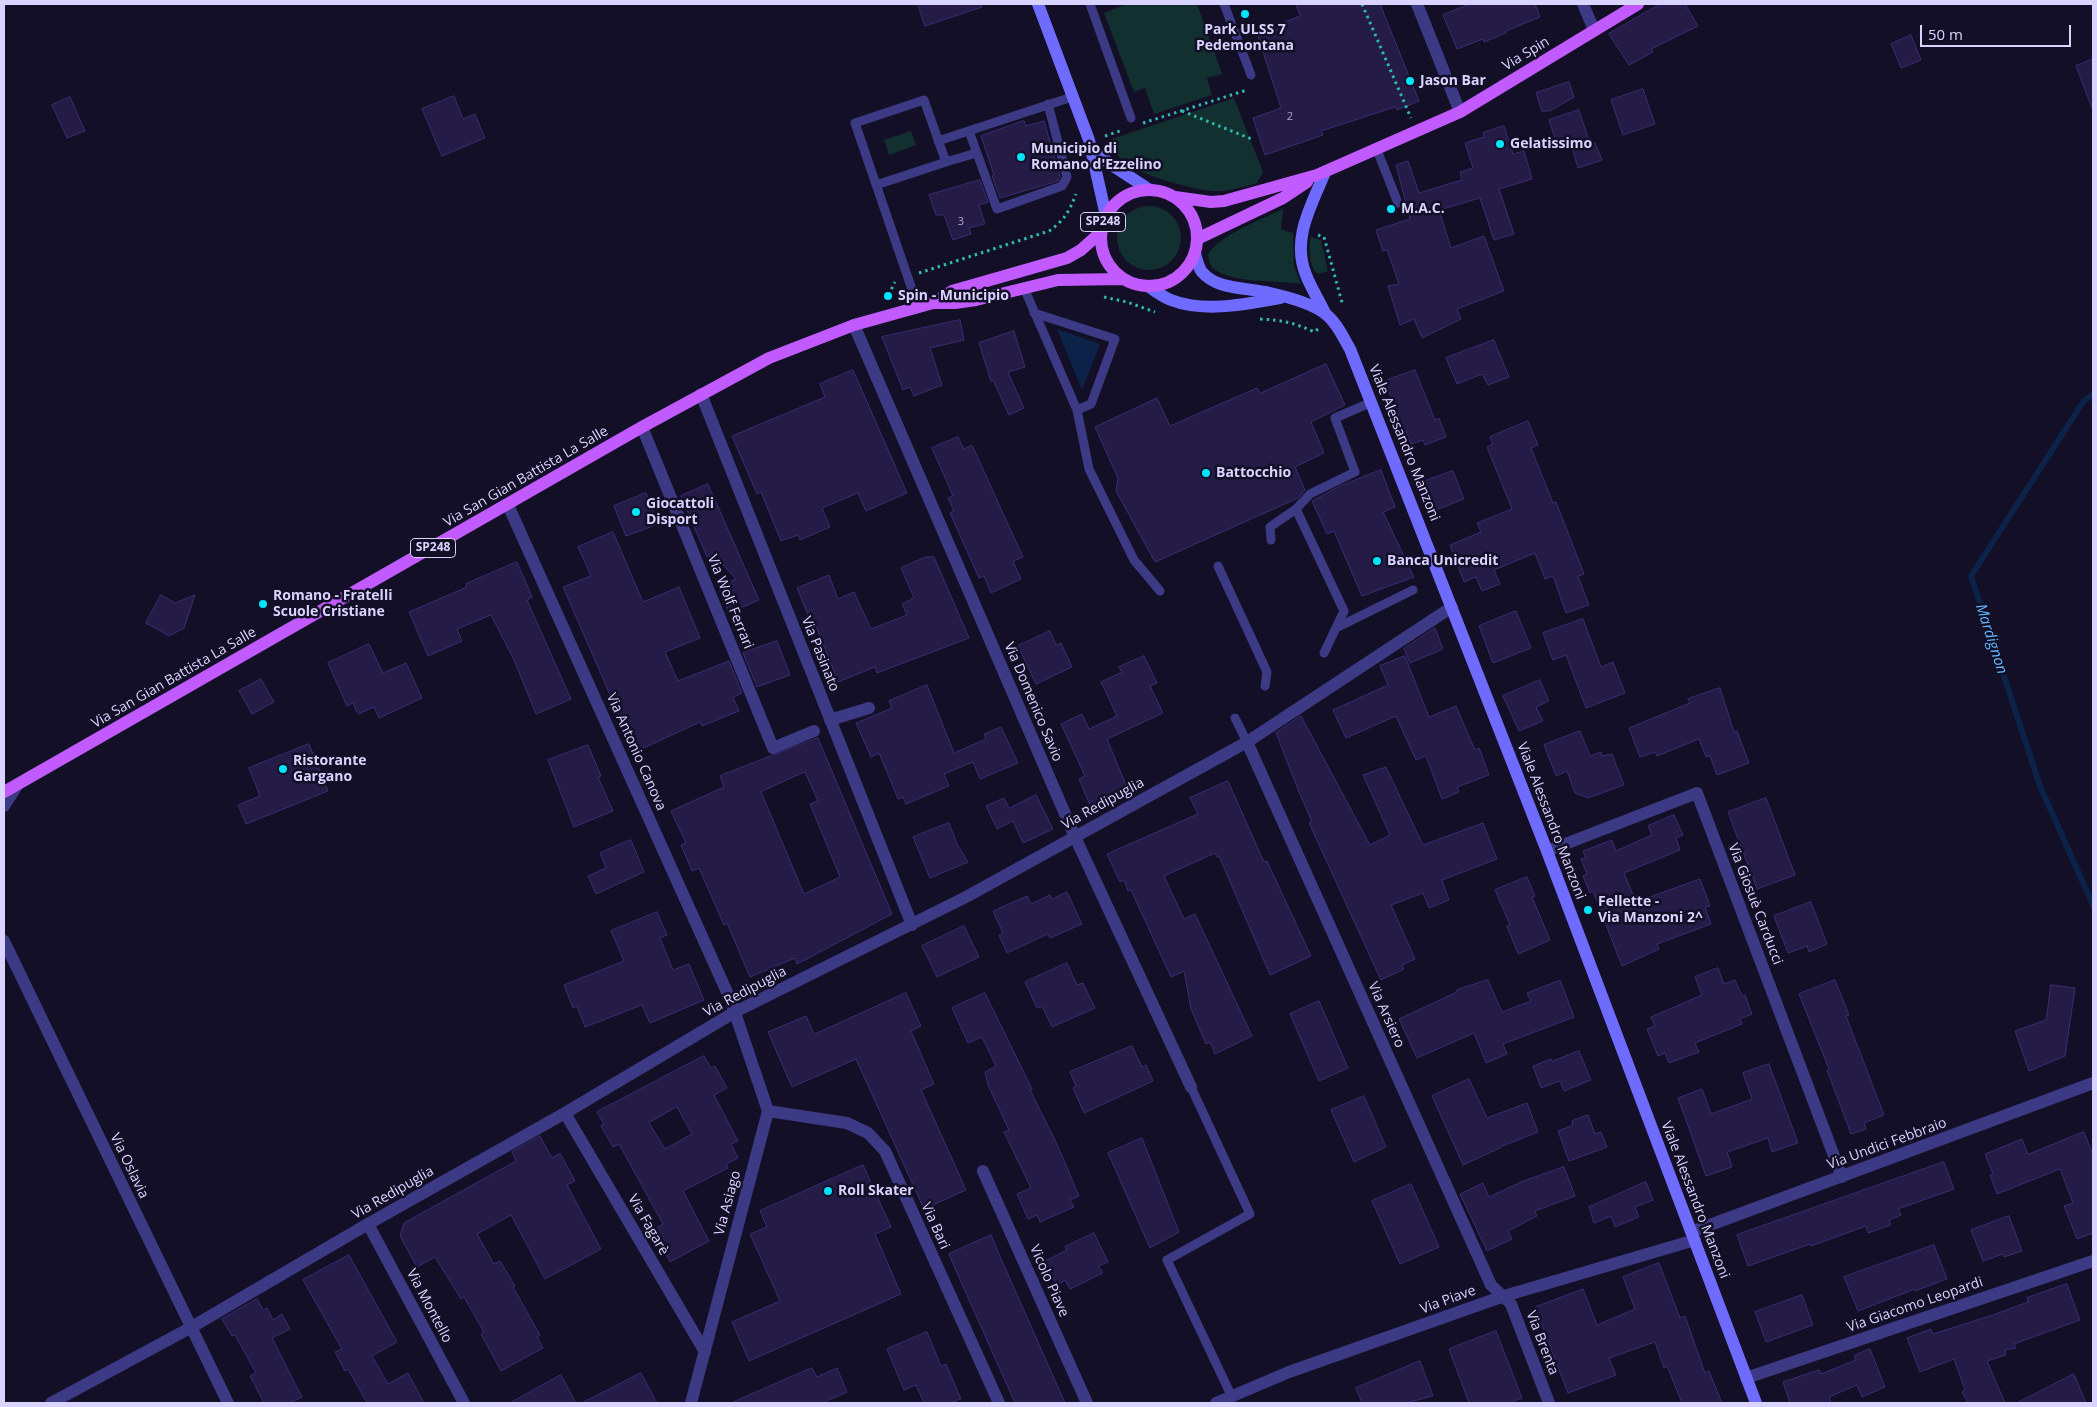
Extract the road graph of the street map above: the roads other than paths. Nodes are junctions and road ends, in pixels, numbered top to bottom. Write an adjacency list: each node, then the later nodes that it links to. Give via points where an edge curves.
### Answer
1 (1038, 4): 9 (main road)
2 (1090, 4): 12 (lane)
3 (1224, 4): 8 (lane)
4 (1417, 4): 11 (street)
5 (1583, 4): 7 (street)
6 (1638, 4): 7 (main road, Via Spin / SP248)
7 (1594, 30): 11 (main road, Via Spin / SP248)
8 (1251, 75)
9 (1072, 97): 10 (lane); 15 (main road)
10 (1048, 104): 13 (lane); 17 (lane, via 1067,177 1062,186 997,209)
11 (1460, 112): 16 (main road, Via Spin / SP248)
12 (1131, 122)
13 (969, 131): 14 (lane); 17 (lane)
14 (938, 141): 18 (lane); 20 (lane, via 924,100 855,124)
15 (1090, 146): 21 (main road, via 1118,170); 24 (main road)
16 (1376, 150): 19 (main road, Via Spin / SP248); 23 (lane)
17 (976, 153): 18 (lane)
18 (946, 162): 20 (lane)
19 (1321, 174): 22 (main road, Via Spin / SP248, via 1224,201); 26 (main road, Via Spin / SP248, via 1284,198); 35 (main road, Viale Alessandro Manzoni, via 1300,243 1306,275)
20 (876, 185): 33 (lane)
21 (1150, 190): 22 (main road, Via Spin / SP248); 24 (main road, Via Spin / SP248, via 1124,196)
22 (1175, 197): 26 (main road, SP248, via 1187,208 1195,223)
23 (1398, 203)
24 (1106, 216): 25 (main road, Via Spin / SP248)
25 (1101, 232): 28 (main road, Via Spin / SP248, via 1105,259); 32 (main road, Via San Gian Battista La Salle / SP248, via 1067,258 952,291)
26 (1197, 239): 27 (main road, SP248)
27 (1195, 254): 29 (main road, SP248, via 1176,278); 31 (main road, Viale Alessandro Manzoni, via 1201,271 1211,280)
28 (1123, 279): 29 (main road, SP248); 30 (main road, Via San Gian Battista La Salle / SP248, via 1058,280)
29 (1148, 286): 31 (main road, Viale Alessandro Manzoni, via 1170,300 1191,305 1249,304)
30 (1024, 288): 32 (main road, Via San Gian Battista La Salle / SP248, via 955,303); 34 (lane)
31 (1284, 297): 35 (main road, Viale Alessandro Manzoni, via 1306,303)
32 (933, 303): 33 (main road, Via San Gian Battista La Salle / SP248)
33 (918, 307): 36 (main road, Via San Gian Battista La Salle / SP248)
34 (1034, 313): 39 (lane); 39 (lane, via 1115,339 1091,404)
35 (1327, 316): 38 (main road, Viale Alessandro Manzoni, via 1340,330 1350,349)
36 (854, 326): 37 (main road, Via San Gian Battista La Salle / SP248, via 769,358); 59 (street, Via Domenico Savio)
37 (701, 394): 40 (main road, Via San Gian Battista La Salle / SP248); 53 (street, Via Pasinato)
38 (1372, 402): 42 (lane, via 1335,418 1355,472 1310,494); 47 (main road, Viale Alessandro Manzoni)
39 (1077, 410): 46 (lane, via 1089,468 1134,560)
40 (642, 428): 41 (main road, Via San Gian Battista La Salle / SP248); 54 (street, Via Wolf Ferrari, via 774,748)
41 (508, 505): 56 (main road, Via San Gian Battista La Salle / SP248); 63 (street, Via Antonio Canova)
42 (1296, 509): 43 (lane, via 1270,527); 48 (lane, via 1344,611)
43 (1272, 540)
44 (1218, 566): 50 (lane, via 1267,672)
45 (1414, 590): 48 (lane)
46 (1160, 591)
47 (1452, 606): 55 (street, Via Redipuglia); 60 (main road, Viale Alessandro Manzoni)
48 (1336, 628): 49 (lane)
49 (1324, 653)
50 (1265, 686)
51 (869, 708): 53 (street)
52 (1235, 718): 55 (lane)
53 (830, 720): 61 (street, Via Pasinato)
54 (814, 731)
55 (1247, 742): 59 (street, Via Redipuglia); 73 (street, Via Arsiero, via 1491,1286)
56 (18, 784): 57 (main road, Via San Gian Battista La Salle / SP248); 58 (street, Via San Gian Battista La Salle)
57 (4, 792)
58 (4, 806)
59 (1075, 837): 61 (street, Via Redipuglia); 65 (street, Via Domenico Savio)
60 (1547, 851): 69 (street, Via Giosuè Carducci, via 1697,793); 71 (main road, Viale Alessandro Manzoni)
61 (912, 925): 63 (street, Via Redipuglia)
62 (4, 941): 74 (street, Via Oslavia)
63 (735, 1012): 66 (street); 67 (street, Via Redipuglia)
64 (2093, 1084): 69 (street, Via Undici Febbraio)
65 (1191, 1087): 77 (lane, via 1250,1214 1167,1260)
66 (768, 1111): 75 (street, Via Asiago); 82 (street, Via Bari, via 847,1123 868,1133 885,1151)
67 (565, 1113): 70 (street, Via Redipuglia); 75 (street, Via Fagarè)
68 (983, 1171): 83 (street, Vicolo Piave)
69 (1842, 1177): 71 (street, Via Undici Febbraio)
70 (368, 1224): 74 (street, Via Redipuglia); 80 (street, Via Montello)
71 (1693, 1236): 73 (street, Via Piave); 76 (main road, Viale Alessandro Manzoni)
72 (2093, 1261): 76 (street, Via Giacomo Leopardi)
73 (1504, 1296): 77 (street, Via Piave, via 1289,1372); 85 (street, Via Brenta, via 1512,1304)
74 (190, 1328): 78 (street, Via Redipuglia); 79 (street, Via Oslavia)
75 (705, 1352): 81 (street, Via Asiago)
76 (1746, 1378): 86 (main road, Viale Alessandro Manzoni)
77 (1232, 1397): 84 (street, Via Piave)
78 (51, 1403)
79 (228, 1403)
80 (464, 1403)
81 (691, 1403)
82 (998, 1403)
83 (1087, 1403)
84 (1216, 1403)
85 (1549, 1403)
86 (1756, 1403)

